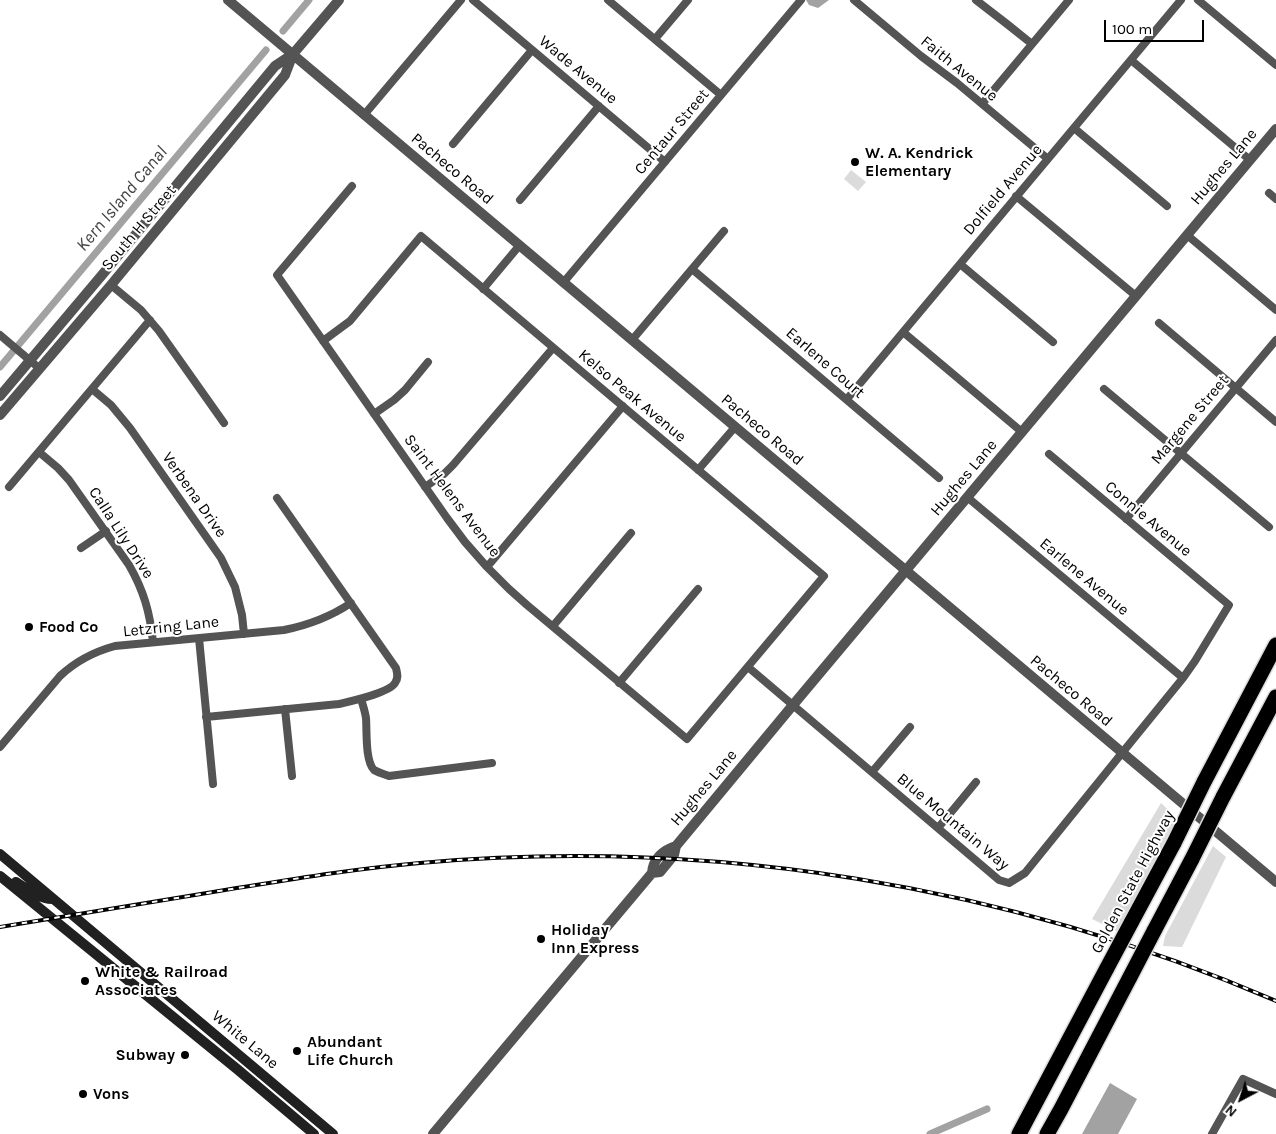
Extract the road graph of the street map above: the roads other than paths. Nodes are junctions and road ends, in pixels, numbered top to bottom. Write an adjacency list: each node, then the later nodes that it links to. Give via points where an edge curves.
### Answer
1 (228, 0): 16 (street, Pacheco Road)
2 (339, 0): 16 (street, South H Street)
3 (461, 0): 22 (street)
4 (473, 0): 15 (street, Wade Avenue)
5 (608, 0): 13 (street)
6 (688, 0): 13 (street)
7 (801, 0): 19 (street, Centaur Street)
8 (854, 0): 20 (street, Faith Avenue)
9 (976, 0): 14 (street)
10 (1069, 0): 14 (street)
11 (1181, 0): 17 (street, Dolfield Avenue)
12 (1198, 0): 18 (street)
13 (655, 39): 19 (street)
14 (1032, 44): 20 (street)
15 (532, 50): 21 (street, Wade Avenue); 26 (street)
16 (293, 54): 22 (street, Pacheco Road); 23 (street, South H Street, via 275,66); 30 (street, South H Street, via 285,75)
17 (1131, 60): 24 (street, Dolfield Avenue); 28 (street)
18 (1276, 65)
19 (721, 95): 29 (street, Centaur Street)
20 (982, 104): 27 (street, Faith Avenue)
21 (599, 106): 29 (street, Wade Avenue); 35 (street)
22 (364, 115): 40 (street, Pacheco Road)
23 (229, 122): 30 (street, via 202,164); 37 (street, South H Street)
24 (1074, 128): 27 (street, Dolfield Avenue); 36 (street)
25 (1276, 129): 28 (street, Hughes Lane)
26 (453, 144)
27 (1048, 159): 33 (street, Dolfield Avenue)
28 (1250, 160): 39 (street, Hughes Lane)
29 (665, 162): 43 (street, Centaur Street)
30 (204, 173): 44 (street, South H Street)
31 (352, 186): 54 (street, Saint Helens Avenue, via 276,275)
32 (1269, 192): 34 (street)
33 (1016, 196): 41 (street, Dolfield Avenue); 46 (street)
34 (1276, 199)
35 (520, 200)
36 (1167, 206)
37 (141, 229): 44 (street, via 112,271); 57 (street, South H Street)
38 (724, 231): 42 (street)
39 (1187, 235): 46 (street, Hughes Lane); 47 (street)
40 (520, 246): 43 (street, Pacheco Road); 45 (street)
41 (960, 264): 50 (street, Dolfield Avenue); 55 (street)
42 (692, 269): 52 (street); 64 (street, Earlene Court)
43 (564, 283): 52 (street, Pacheco Road)
44 (111, 284): 48 (street); 59 (street, South H Street)
45 (483, 289): 54 (street, Kelso Peak Avenue, via 421,236 350,321); 56 (street, Kelso Peak Avenue)
46 (1136, 296): 71 (street, Hughes Lane)
47 (1276, 310)
48 (150, 320): 61 (street); 69 (street)
49 (1159, 323): 60 (street)
50 (903, 332): 64 (street, Dolfield Avenue); 71 (street)
51 (0, 336): 57 (street)
52 (632, 340): 70 (street, Pacheco Road)
53 (1276, 340): 60 (street, Margene Street)
54 (323, 341): 66 (street, Saint Helens Avenue)
55 (1053, 342)
56 (553, 348): 65 (street, Kelso Peak Avenue); 78 (street, via 453,465)
57 (30, 361): 59 (street); 63 (street, South H Street)
58 (428, 362): 66 (street, via 405,390)
59 (39, 368): 67 (street, South H Street)
60 (1236, 388): 68 (street); 73 (street, Margene Street)
61 (92, 389): 72 (street); 92 (street, Verbena Drive, via 130,428 221,558 239,599)
62 (1104, 389): 73 (street)
63 (0, 396)
64 (846, 399): 76 (street, Earlene Court)
65 (623, 406): 75 (street, Kelso Peak Avenue); 86 (street)
66 (374, 414): 78 (street, Saint Helens Avenue)
67 (0, 415)
68 (1276, 422)
69 (224, 423)
70 (735, 427): 75 (street); 87 (street, Pacheco Road)
71 (1022, 432): 79 (street, Hughes Lane)
72 (39, 452): 77 (street); 83 (street, Calla Lily Drive, via 69,480)
73 (1181, 453): 81 (street, Margene Street); 82 (street)
74 (1049, 454): 81 (street, Connie Avenue)
75 (698, 470): 96 (street, Kelso Peak Avenue, via 824,576)
76 (939, 478)
77 (10, 487)
78 (426, 487): 86 (street, Saint Helens Avenue)
79 (967, 497): 87 (street, Hughes Lane); 97 (street, Earlene Avenue)
80 (276, 498): 89 (street)
81 (1126, 519): 90 (street, Connie Avenue)
82 (1269, 527)
83 (106, 531): 85 (street); 94 (street, Calla Lily Drive, via 137,579 148,606)
84 (631, 533): 91 (street)
85 (81, 548)
86 (487, 567): 91 (street, Saint Helens Avenue)
87 (906, 571): 101 (street, Hughes Lane); 106 (street, Pacheco Road)
88 (698, 589): 98 (street)
89 (350, 603): 92 (street, Letzring Lane, via 305,625); 100 (street, via 398,675 387,690)
90 (1229, 605): 97 (street, Blue Mountain Way)
91 (552, 626): 98 (street, Saint Helens Avenue)
92 (244, 634): 93 (street, Letzring Lane)
93 (199, 638): 94 (street, Letzring Lane); 103 (street)
94 (153, 642): 105 (street, Letzring Lane, via 109,648 79,660 60,676)
95 (1276, 645): 123 (highway, Golden State Highway, bridge)
96 (748, 667): 98 (street, Saint Helens Avenue, via 687,740); 101 (street, Blue Mountain Way)
97 (1184, 678): 106 (street, Blue Mountain Way)
98 (619, 683)
99 (1276, 697): 124 (highway, bridge)
100 (361, 699): 102 (street); 107 (street, via 369,759 375,770 382,774 389,776)
101 (793, 705): 108 (street, Blue Mountain Way); 122 (street, Hughes Lane, via 676,846 666,849 652,865 652,873)
102 (285, 709): 103 (street); 109 (street)
103 (206, 717): 111 (street)
104 (910, 727): 108 (street)
105 (0, 747)
106 (1122, 753): 112 (street, Blue Mountain Way, via 1025,873 1010,883 999,880); 115 (street, Pacheco Road)
107 (492, 763)
108 (872, 772): 112 (street, Blue Mountain Way)
109 (292, 776)
110 (976, 782): 112 (street)
111 (213, 784)
112 (938, 828)
113 (0, 854): 116 (main road, White Lane)
114 (0, 874): 116 (main road, via 48,900); 117 (main road, White Lane)
115 (1276, 882)
116 (54, 899): 118 (main road, White Lane)
117 (77, 938): 118 (main road, via 107,953); 120 (main road, White Lane)
118 (120, 955): 121 (main road, White Lane)
119 (1276, 1094): 125 (street, via 1243,1079)
120 (314, 1134)
121 (333, 1134)
122 (433, 1134)
123 (1019, 1134)
124 (1047, 1134)
125 (1212, 1134)

